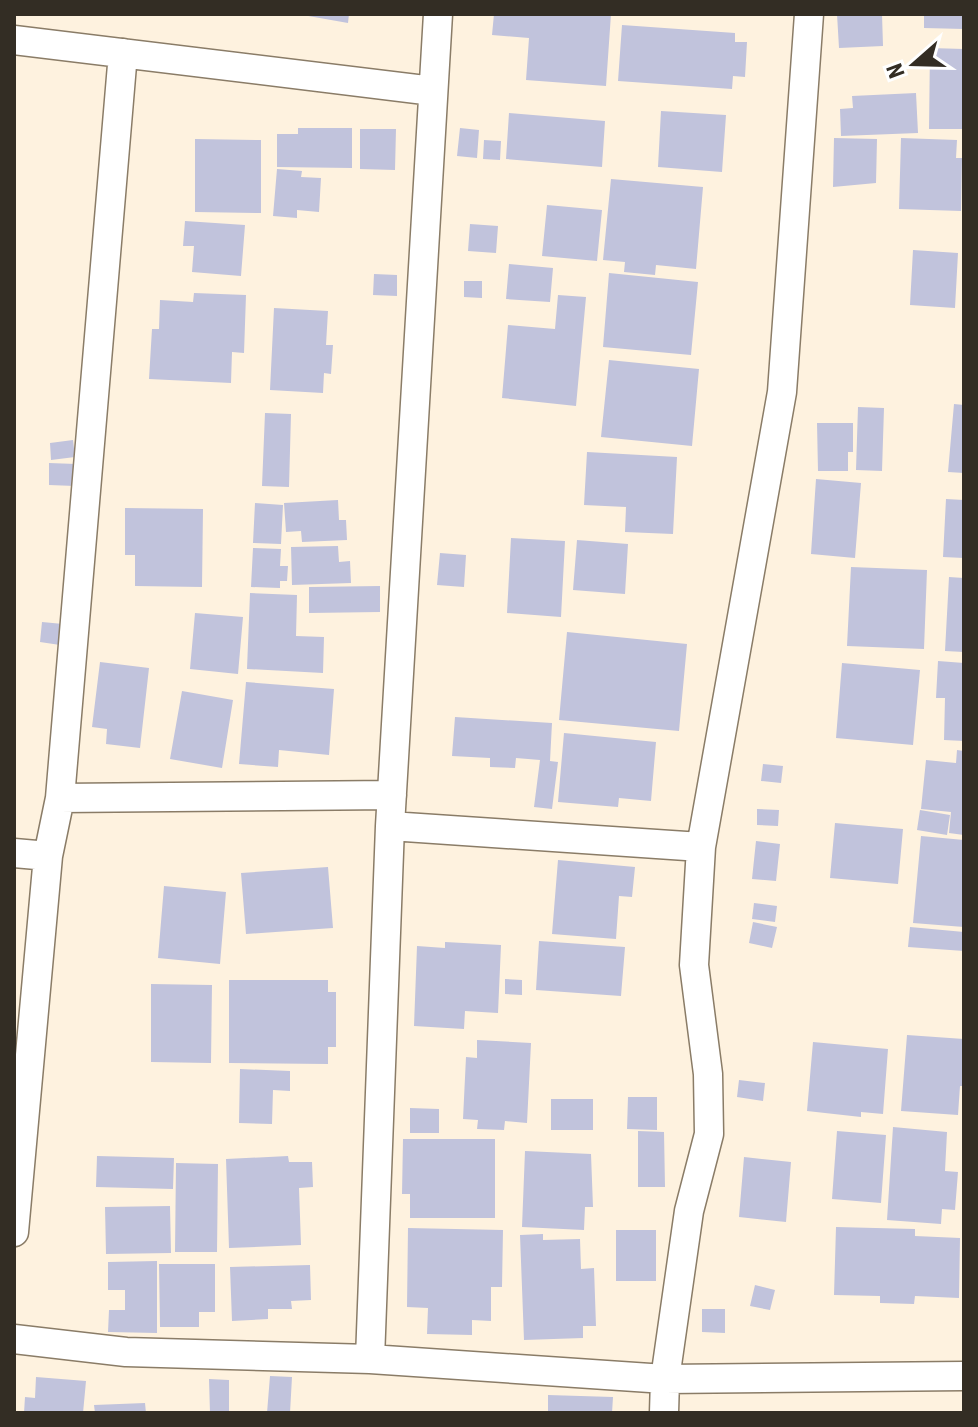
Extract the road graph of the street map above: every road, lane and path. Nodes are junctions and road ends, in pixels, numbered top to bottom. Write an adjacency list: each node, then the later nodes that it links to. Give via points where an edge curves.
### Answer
1 (438, 14): 5 (street)
2 (809, 14): 9 (street, via 782,392)
3 (14, 40): 4 (street)
4 (123, 53): 5 (street); 7 (street)
5 (433, 91): 6 (street)
6 (392, 795): 7 (street); 8 (street)
7 (60, 798): 11 (street)
8 (390, 826): 9 (street); 15 (street)
9 (701, 847): 17 (street, via 694,965 708,1074 709,1134 689,1211)
10 (14, 853): 11 (street)
11 (48, 856): 12 (street)
12 (18, 1158): 13 (street)
13 (14, 1232)
14 (14, 1339): 15 (street, via 126,1352)
15 (370, 1359): 17 (street)
16 (964, 1376): 17 (street)
17 (665, 1379): 18 (street)
18 (664, 1413)

